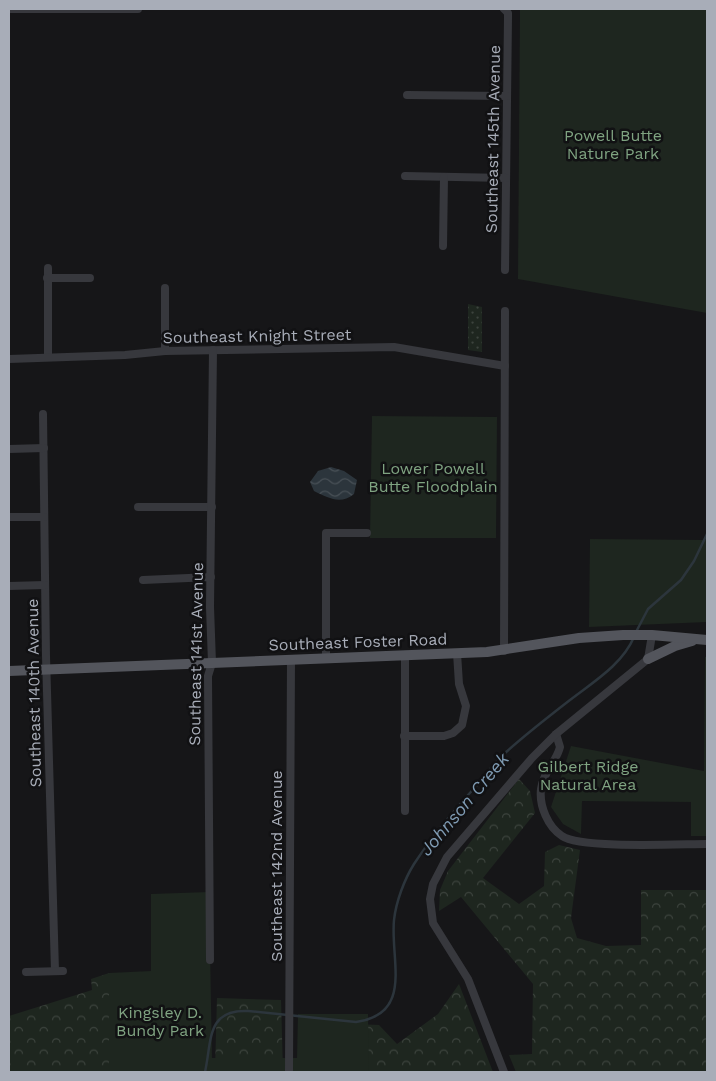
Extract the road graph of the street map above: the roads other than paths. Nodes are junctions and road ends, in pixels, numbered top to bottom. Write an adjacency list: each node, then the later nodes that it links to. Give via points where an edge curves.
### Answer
1 (9, 9): 2 (street)
2 (54, 9): 3 (street)
3 (138, 9)
4 (505, 9): 6 (street, Southeast 145th Avenue, via 508,14)
5 (408, 95): 6 (street)
6 (507, 96): 9 (street, Southeast 145th Avenue)
7 (405, 176): 8 (street)
8 (444, 177): 9 (street); 10 (street)
9 (506, 178): 12 (street, Southeast 145th Avenue)
10 (443, 246)
11 (48, 268): 13 (street)
12 (505, 270)
13 (47, 278): 14 (street); 19 (street)
14 (90, 278)
15 (165, 288): 17 (street)
16 (505, 311): 21 (street)
17 (165, 350): 18 (street, Southeast Knight Street); 19 (street, Southeast Knight Street, via 125,355)
18 (213, 350): 21 (street, Southeast Knight Street, via 394,347); 26 (street, Southeast 141st Avenue)
19 (48, 357): 20 (street, Southeast Knight Street)
20 (9, 359)
21 (505, 366): 36 (street)
22 (43, 414): 23 (street, Southeast 140th Avenue)
23 (44, 448): 24 (street); 28 (street, Southeast 140th Avenue)
24 (9, 449)
25 (138, 506): 26 (street)
26 (212, 507): 30 (street, Southeast 141st Avenue)
27 (9, 517): 28 (street)
28 (44, 517): 32 (street, Southeast 140th Avenue)
29 (367, 533): 39 (street, via 326,533)
30 (211, 577): 31 (street); 42 (street, Southeast 141st Avenue)
31 (143, 580)
32 (45, 585): 33 (street); 43 (street, Southeast 140th Avenue)
33 (9, 586)
34 (649, 635): 35 (main road, Southeast Foster Road); 36 (main road, Southeast Foster Road, via 610,635); 40 (street)
35 (703, 640): 40 (main road, via 675,646)
36 (504, 651): 37 (main road, Southeast Foster Road)
37 (457, 653): 38 (main road, Southeast Foster Road); 46 (street, via 459,684 466,706 462,725 444,736)
38 (405, 655): 39 (main road, Southeast Foster Road); 46 (street)
39 (326, 658): 41 (main road, Southeast Foster Road)
40 (648, 659): 45 (street)
41 (291, 660): 42 (main road, Southeast Foster Road); 51 (street, Southeast 142nd Avenue)
42 (212, 663): 43 (main road, Southeast Foster Road); 49 (street, Southeast 141st Avenue, via 208,676)
43 (47, 669): 44 (main road, Southeast Foster Road); 50 (street, Southeast 140th Avenue, via 59,971)
44 (9, 671)
45 (556, 734): 48 (street, via 560,742 559,752 546,773 541,790 550,824 562,836 585,844); 52 (street, via 519,771 446,857 431,892 434,923 468,979)
46 (404, 736): 47 (street)
47 (405, 810)
48 (707, 844)
49 (210, 960)
50 (26, 972)
51 (289, 1072)
52 (504, 1072)

